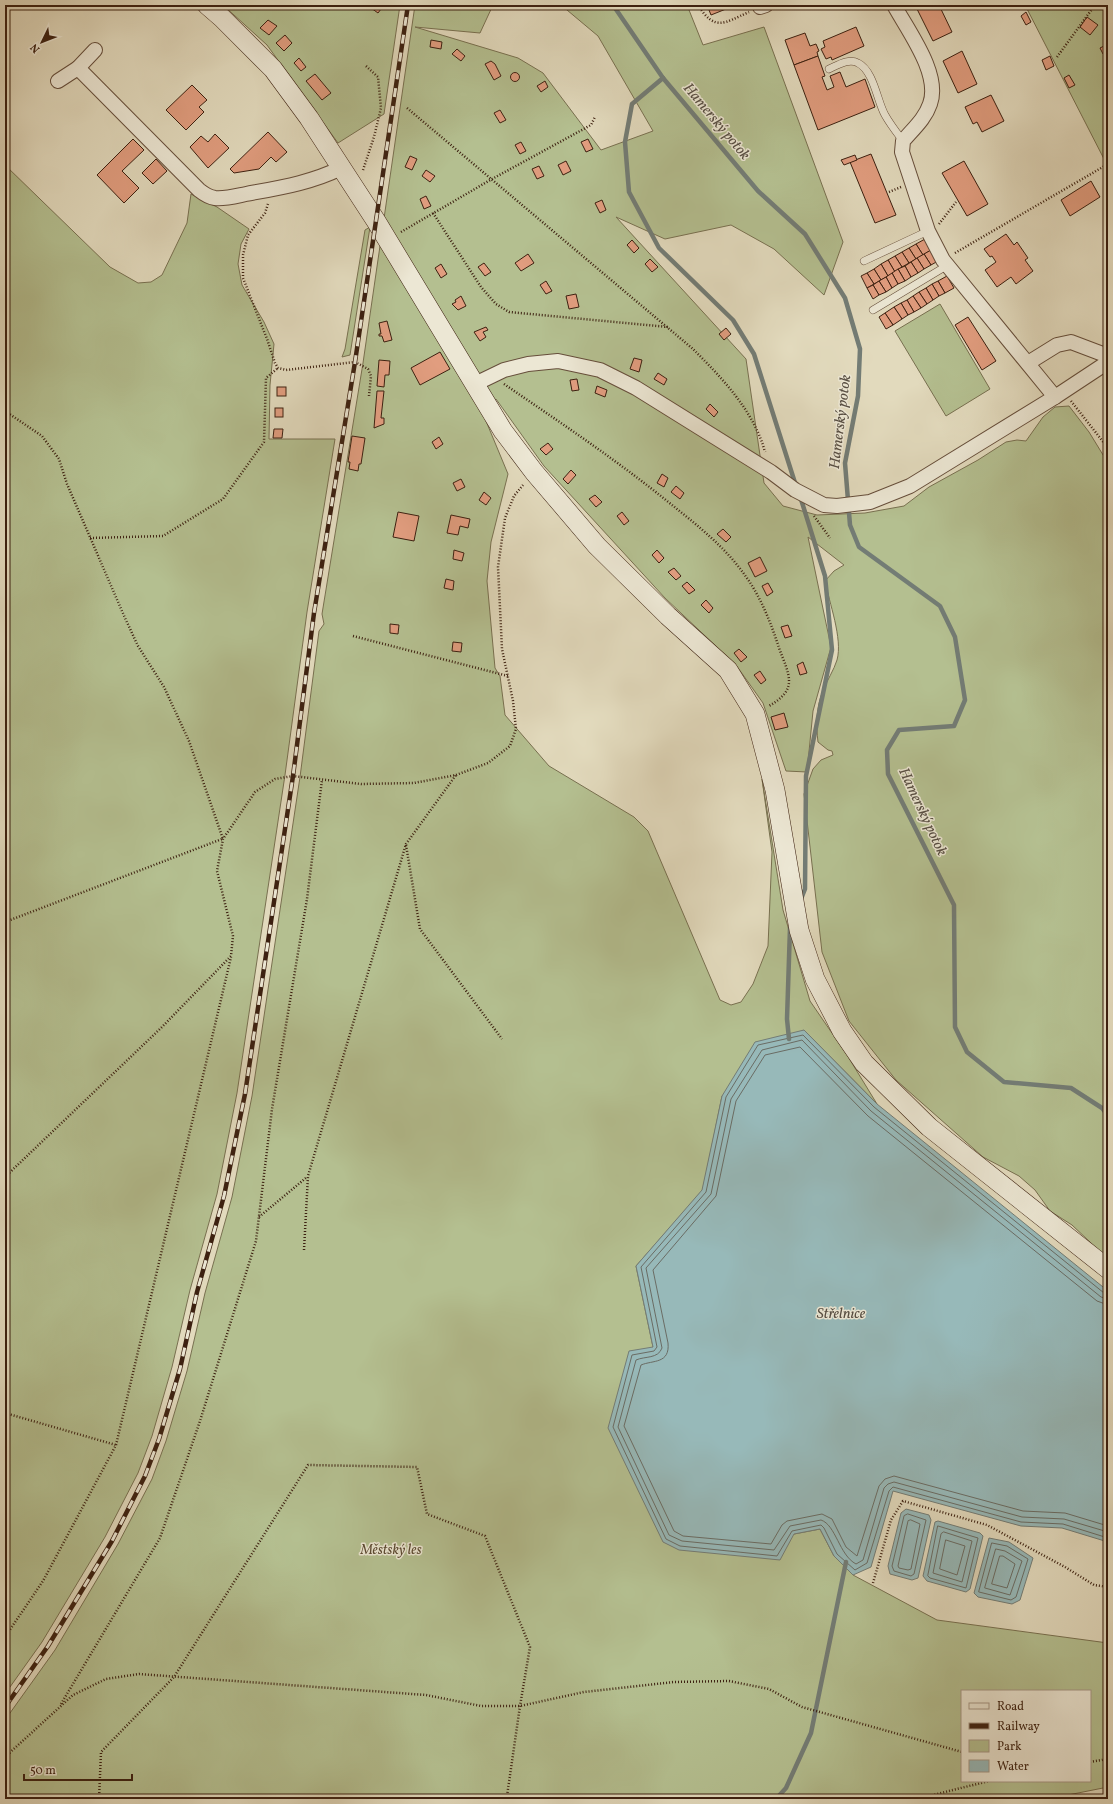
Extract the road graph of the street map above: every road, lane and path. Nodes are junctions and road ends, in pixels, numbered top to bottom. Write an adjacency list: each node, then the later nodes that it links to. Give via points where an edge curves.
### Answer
1 (207, 5): 16 (street, via 273,68)
2 (698, 5): 5 (path, via 707,18 715,23 724,23)
3 (894, 5): 14 (street, via 927,64 932,84 931,103 922,120)
4 (1095, 5): 7 (path)
5 (762, 6)
6 (95, 50): 9 (street)
7 (1057, 57)
8 (366, 66): 18 (path, via 378,77 381,108 370,152)
9 (78, 68): 11 (street); 19 (street, via 207,196 224,198)
10 (829, 69): 14 (lane, via 847,62 859,63 866,70 874,86 884,114)
11 (58, 81)
12 (407, 108): 17 (path)
13 (595, 116): 17 (path, via 592,126)
14 (903, 141): 22 (street, via 902,152)
15 (1108, 164): 25 (path)
16 (341, 168): 18 (street); 19 (street, via 322,177)
17 (492, 179): 21 (path); 27 (path)
18 (355, 189): 23 (street)
19 (268, 190): 31 (path, via 269,201 265,213 248,234 243,255 243,278)
20 (956, 202): 22 (path, via 935,229)
21 (433, 213): 23 (path, via 408,227); 27 (path, via 481,287 496,304 509,312)
22 (928, 231): 24 (lane); 25 (street)
23 (389, 243): 33 (street)
24 (864, 261)
25 (946, 262): 26 (lane); 30 (street)
26 (873, 310)
27 (668, 327): 39 (path, via 719,375 740,403 756,430)
28 (1108, 356): 30 (street, via 1071,342 1057,345)
29 (1108, 362): 34 (street)
30 (1028, 363): 34 (street)
31 (278, 368): 35 (path, via 300,369 355,362 368,369 371,376); 40 (path, via 266,378 264,442 223,499 163,536)
32 (492, 376): 33 (street); 39 (street, via 528,364 558,361 600,370 636,388); 43 (path, via 628,469 701,528 744,574 769,618 790,685 780,700)
33 (475, 384): 38 (street, via 503,431)
34 (1059, 394): 37 (path); 39 (street, via 910,486 870,502 824,505 795,490)
35 (369, 396)
36 (5, 411): 40 (path, via 42,436 59,459)
37 (1108, 448)
38 (534, 472): 42 (path, via 514,496 505,518 498,567 502,648); 43 (street, via 597,546 668,616 728,670)
39 (771, 472)
40 (90, 538): 46 (path, via 138,646 164,687 189,741)
41 (353, 636): 42 (path)
42 (508, 676): 44 (path, via 516,728 510,746 488,763)
43 (755, 714): 55 (street, via 775,790 799,930 815,979 842,1031 864,1063 929,1127)
44 (456, 775): 45 (path, via 414,783 361,784); 47 (path)
45 (322, 780): 46 (path, via 293,776 275,779 255,792); 53 (path, via 308,899 272,1109)
46 (223, 839): 48 (path); 49 (path, via 217,871 233,936)
47 (406, 844): 50 (path, via 420,929); 51 (path)
48 (5, 922)
49 (231, 956): 52 (path, via 162,1027); 57 (path)
50 (502, 1040)
51 (308, 1176): 53 (path); 54 (path)
52 (5, 1177)
53 (259, 1217): 63 (path, via 256,1241 200,1421 160,1538)
54 (304, 1250)
55 (1108, 1269)
56 (5, 1413): 57 (path)
57 (116, 1445): 60 (path, via 43,1581)
58 (873, 1583): 59 (path, via 891,1520 903,1501 987,1525 1094,1585)
59 (1108, 1586)
60 (5, 1637)
61 (174, 1677): 62 (path, via 426,1695 481,1706); 62 (path, via 308,1465 417,1467 427,1514 485,1536 530,1647); 63 (path, via 140,1674 106,1679 73,1695); 70 (path, via 101,1752)
62 (520, 1706): 64 (path, via 584,1692 674,1682 729,1681 768,1689 802,1707); 69 (path)
63 (59, 1707): 65 (path)
64 (961, 1752)
65 (5, 1757)
66 (1108, 1759): 67 (path)
67 (1091, 1762)
68 (985, 1782): 71 (path)
69 (507, 1796)
70 (99, 1799)
71 (916, 1799)

